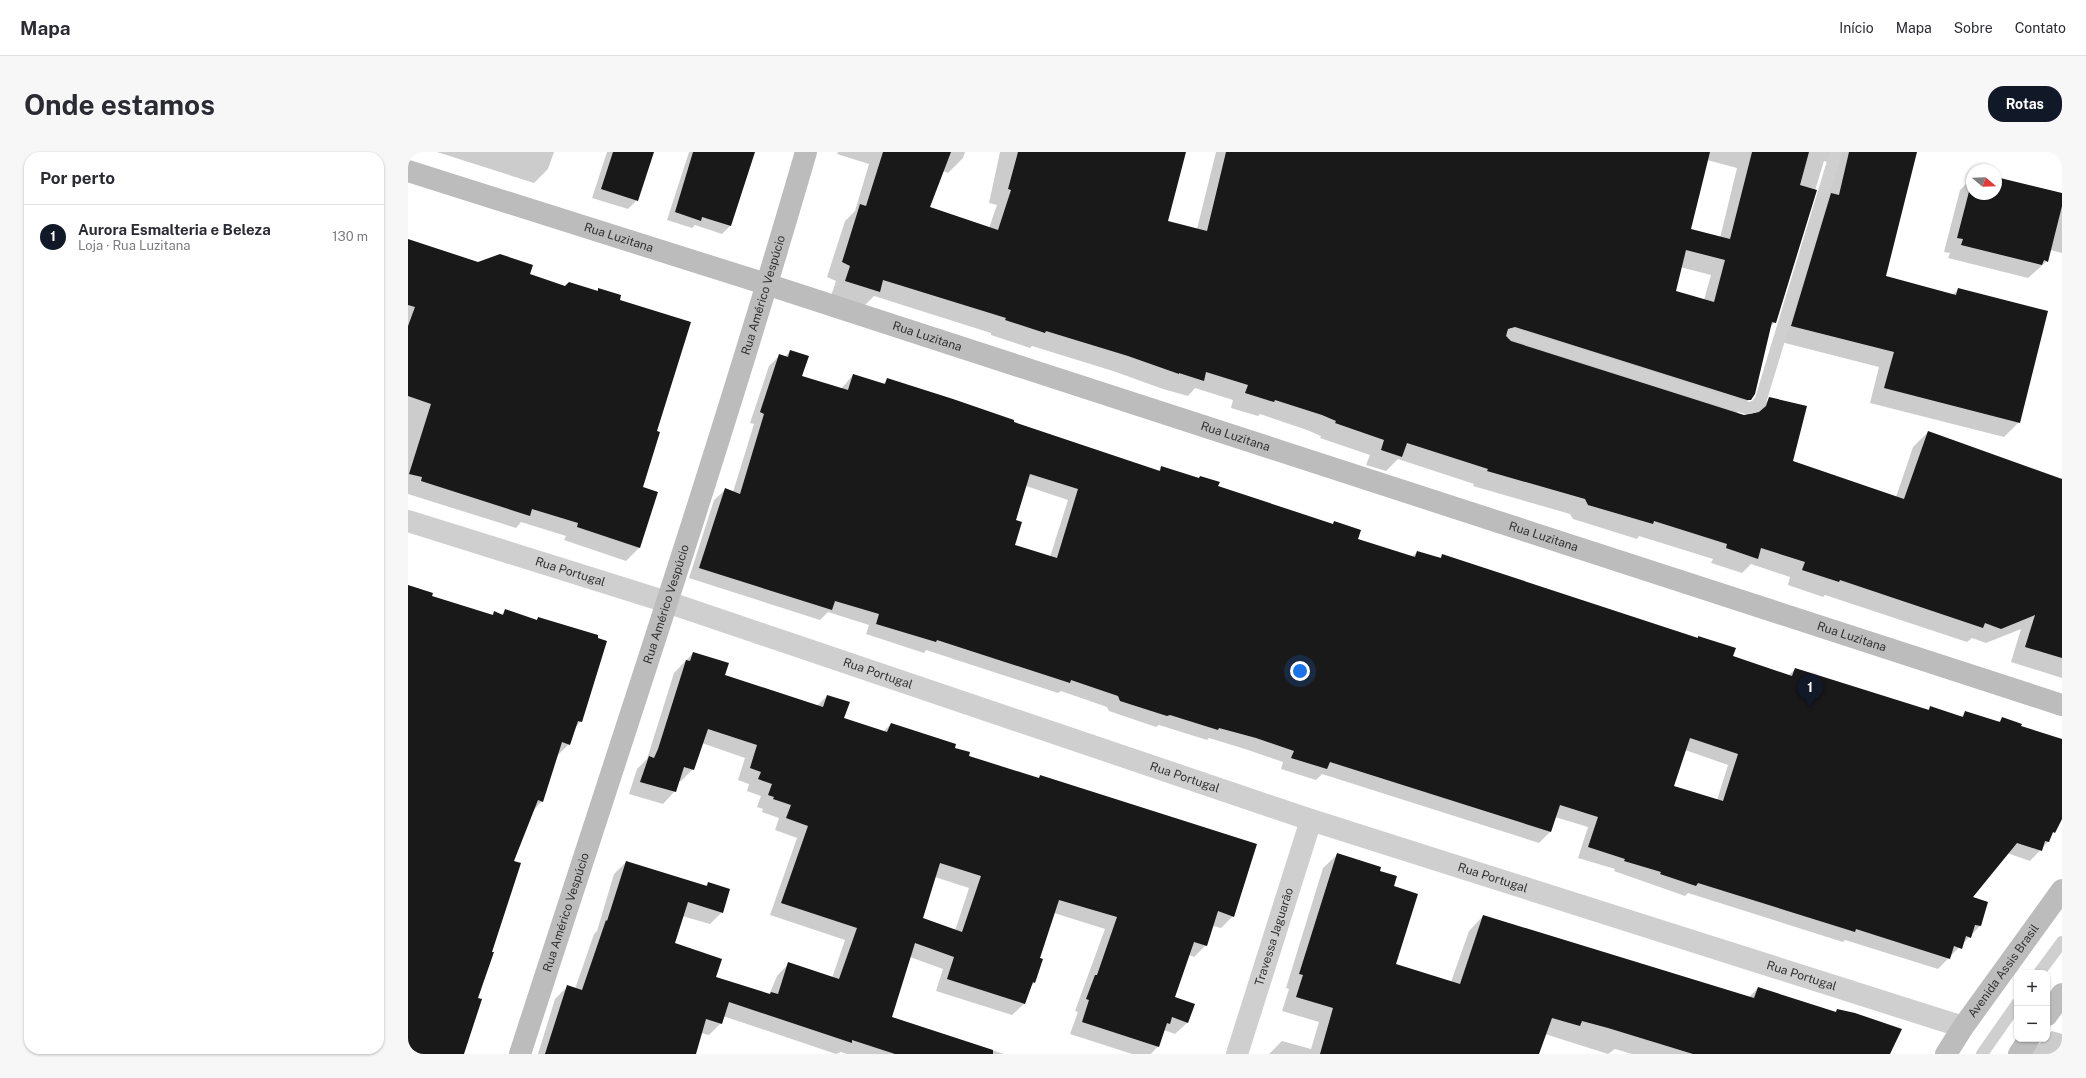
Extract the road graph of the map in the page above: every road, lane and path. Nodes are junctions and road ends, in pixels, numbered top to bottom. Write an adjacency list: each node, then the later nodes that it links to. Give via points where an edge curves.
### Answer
1 (806, 152): 4 (street, Rua Américo Vespúcio)
2 (1836, 152): 5 (lane, via 1761,399 1753,408 1746,408)
3 (408, 171): 4 (street, Rua Luzitana)
4 (766, 284): 7 (street, Rua Américo Vespúcio); 8 (street, Rua Luzitana)
5 (1513, 334)
6 (408, 522): 7 (street, Rua Portugal)
7 (667, 602): 9 (street, Rua Portugal); 18 (street, Rua Américo Vespúcio)
8 (2062, 705)
9 (1311, 820): 16 (street, Rua Portugal); 19 (street, Travessa Jaguarão)
10 (2062, 890): 16 (street, Avenida Assis Brasil)
11 (2062, 942): 12 (lane)
12 (2042, 970)
13 (2062, 994): 15 (street)
14 (2016, 1006): 22 (lane)
15 (2050, 1011)
16 (1963, 1027): 20 (street, Avenida Assis Brasil); 21 (lane)
17 (2027, 1042): 23 (street)
18 (520, 1054)
19 (1237, 1054)
20 (1946, 1054)
21 (1955, 1054)
22 (1982, 1054)
23 (2018, 1054)

